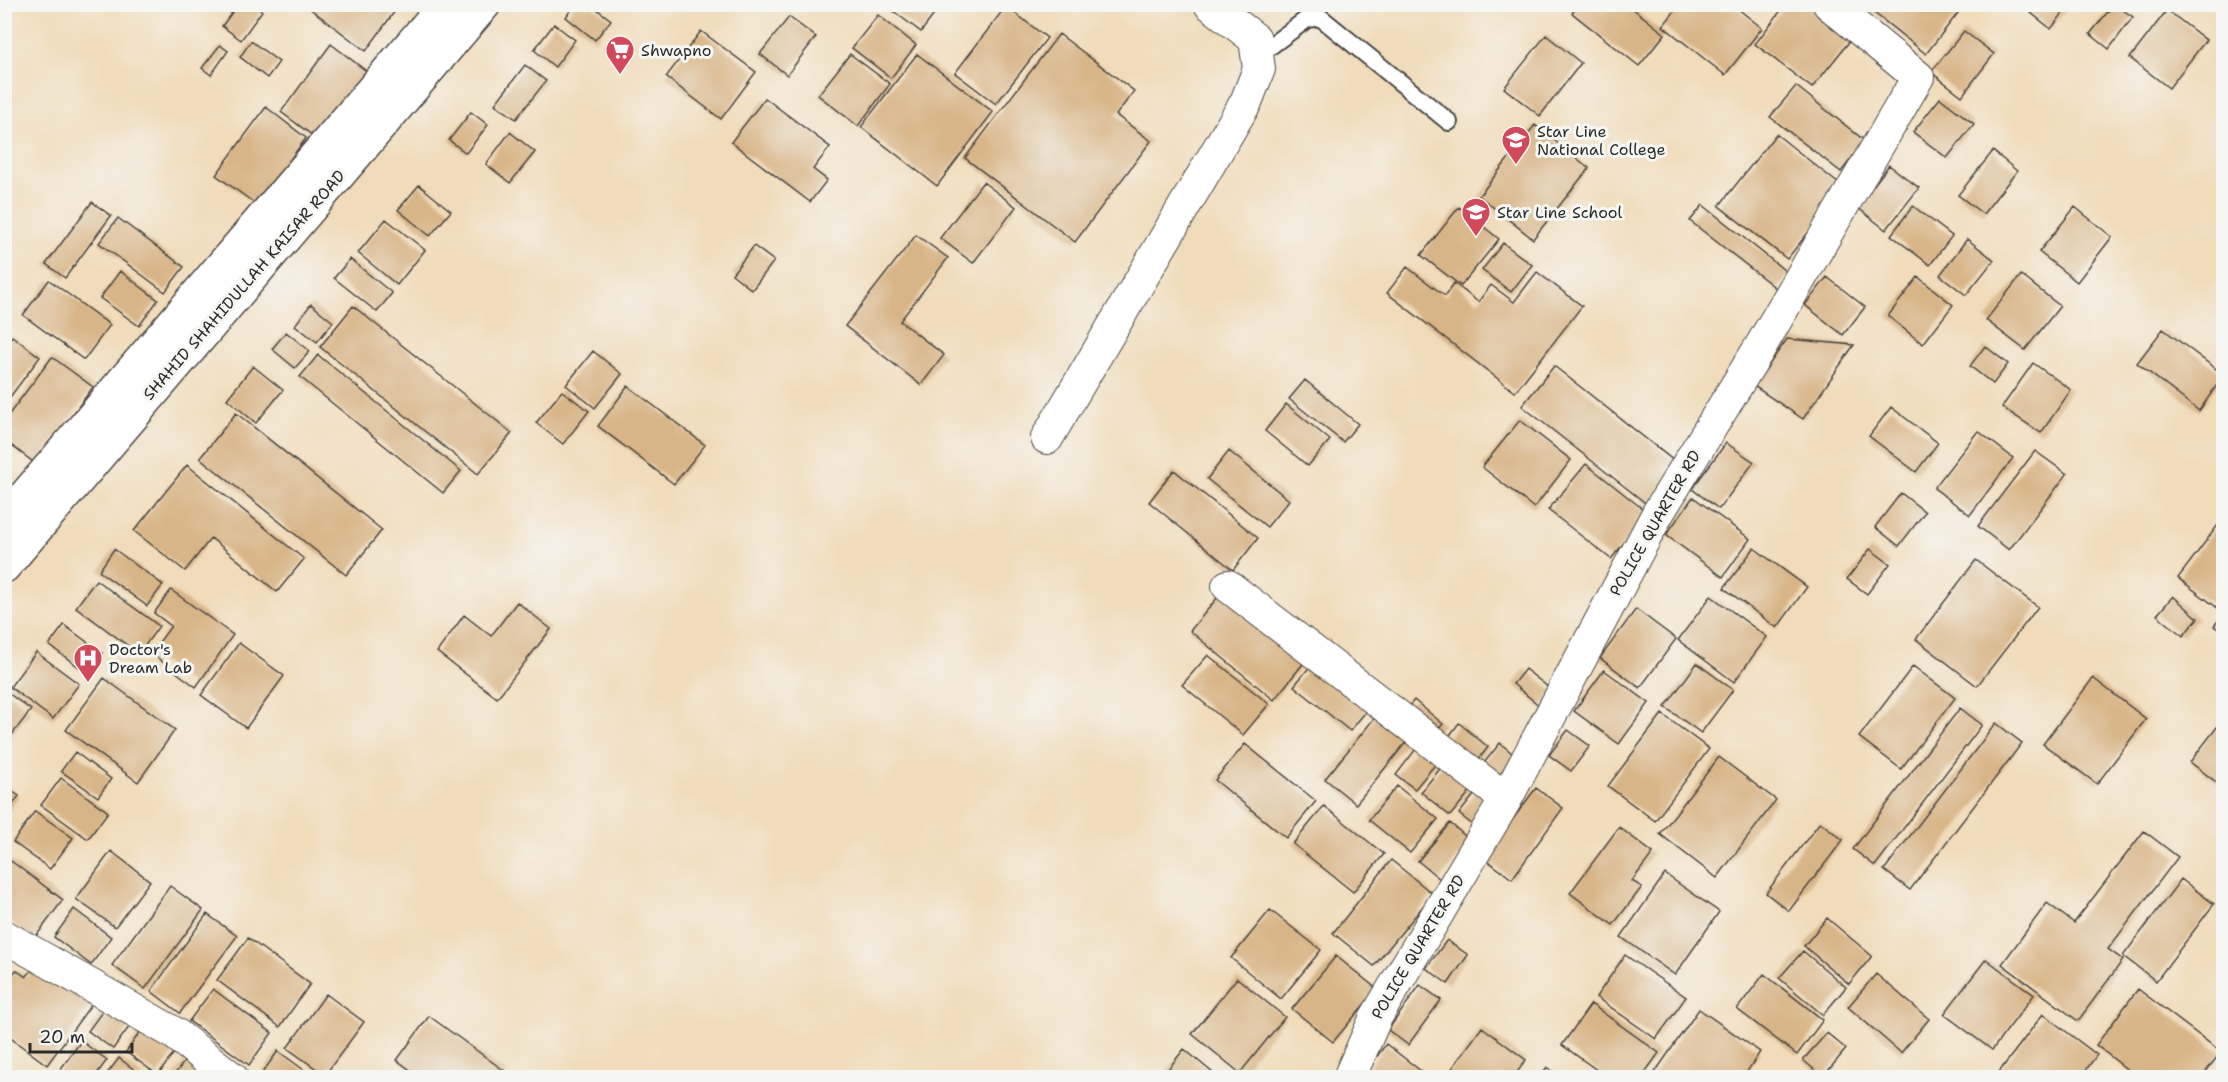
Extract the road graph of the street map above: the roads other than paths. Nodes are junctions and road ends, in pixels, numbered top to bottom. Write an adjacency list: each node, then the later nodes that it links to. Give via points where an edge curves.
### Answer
1 (446, 4): 8 (main road, SHAHID SHAHIDULLAH KAISAR ROAD)
2 (484, 4): 9 (main road, SHAHID SHAHIDULLAH KAISAR ROAD)
3 (1210, 4): 5 (street, via 1256,39)
4 (1829, 4): 11 (street, POLICE QUARTER RD, via 1918,77 1658,513)
5 (1257, 56): 6 (lane, via 1307,19 1320,17); 7 (street, via 1259,69 1246,102)
6 (1449, 122)
7 (1047, 438)
8 (4, 521)
9 (4, 566)
10 (1228, 586): 11 (street)
11 (1506, 799): 14 (street, POLICE QUARTER RD, via 1376,1017)
12 (4, 936): 13 (street, via 174,1033)
13 (232, 1077)
14 (1349, 1077)

